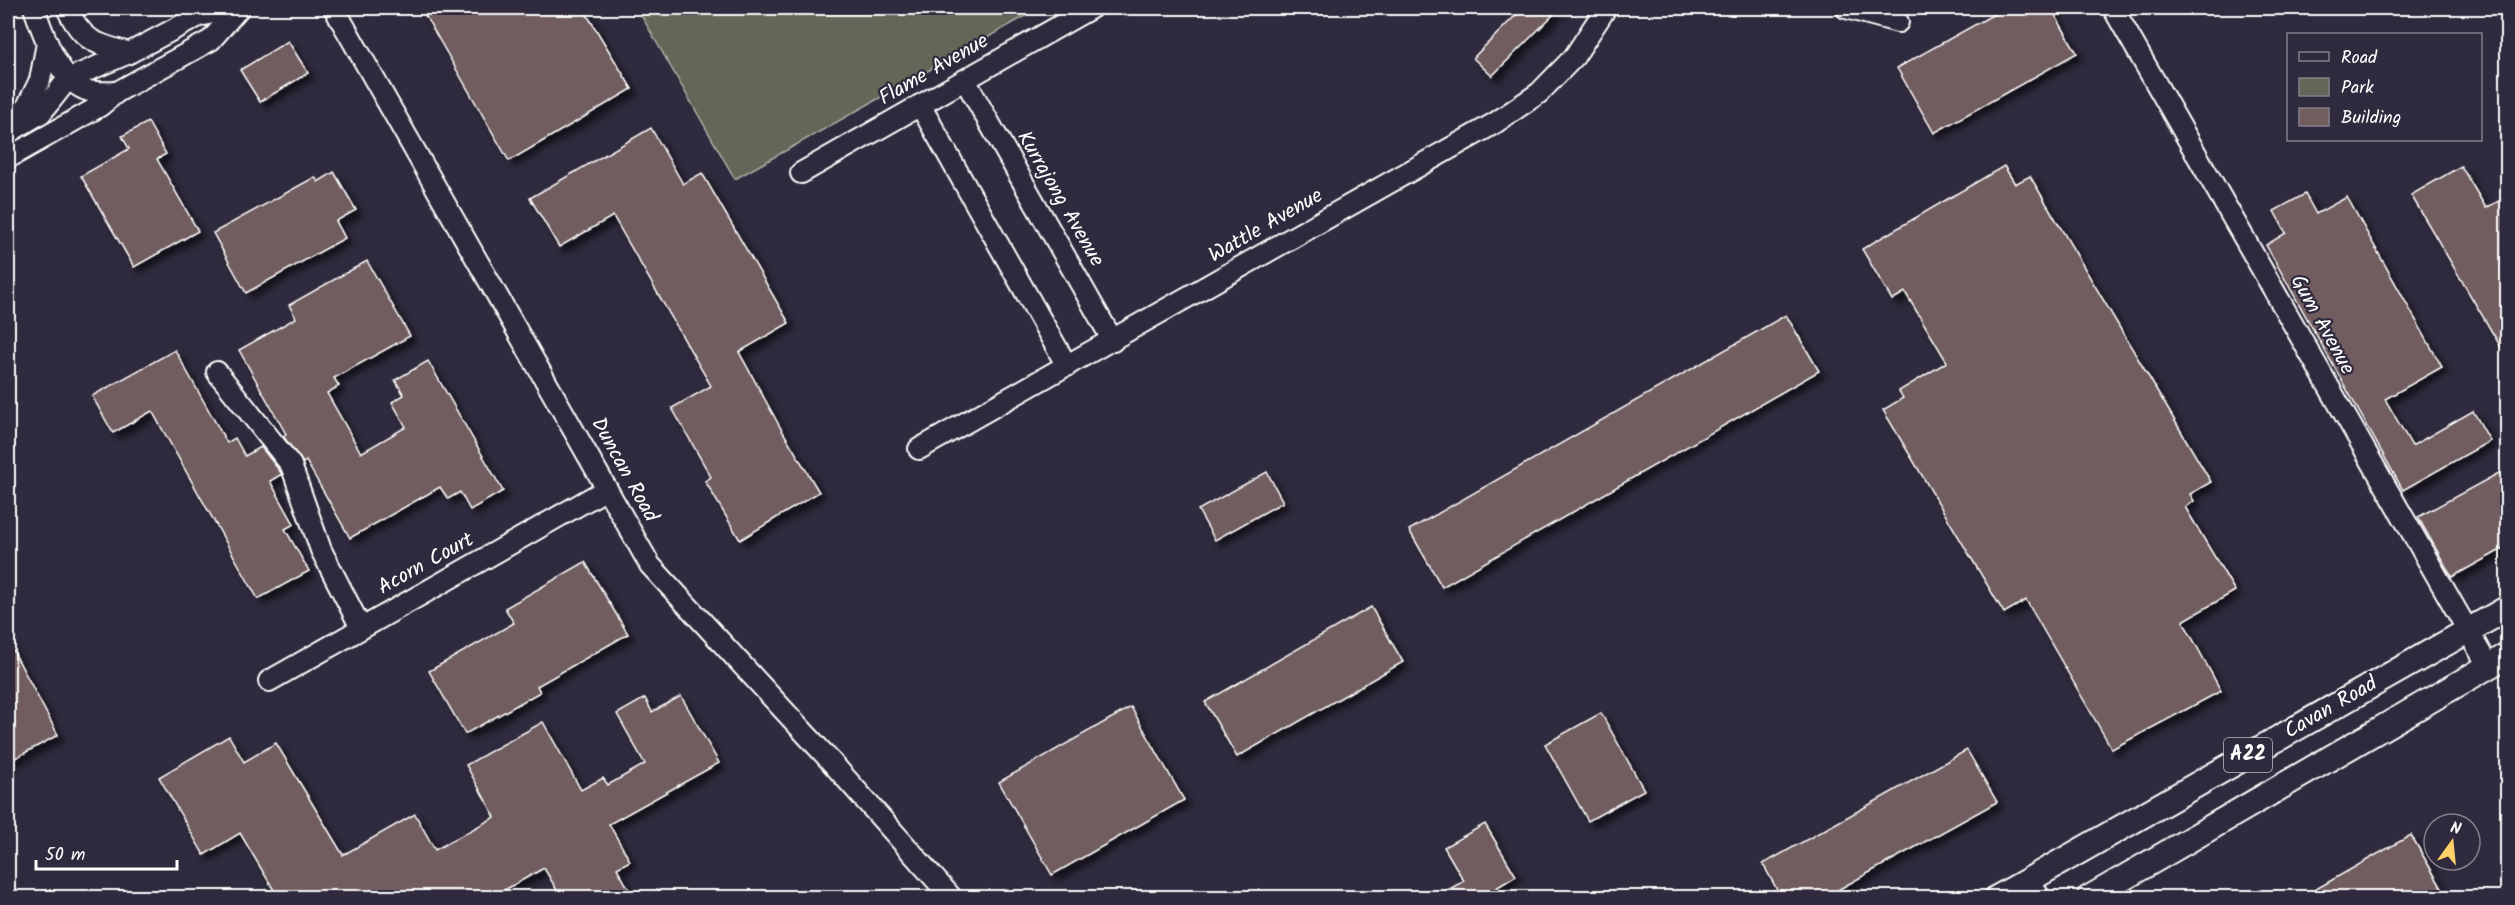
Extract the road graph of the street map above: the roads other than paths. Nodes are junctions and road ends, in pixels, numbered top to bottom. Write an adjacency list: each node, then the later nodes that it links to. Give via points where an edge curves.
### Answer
1 (34, 8): 10 (street)
2 (67, 8): 11 (street, via 77,28 89,40)
3 (237, 8): 11 (street, via 199,16); 14 (street, via 211,40)
4 (333, 8): 23 (street, Duncan Road)
5 (1091, 8): 13 (street, Flame Avenue)
6 (1606, 8): 19 (street, Wattle Avenue, via 1574,57 1539,93 1495,123)
7 (1846, 8): 9 (street)
8 (2113, 8): 26 (street, Gum Avenue)
9 (1898, 22)
10 (47, 43): 12 (street); 16 (street, via 40,80)
11 (129, 53): 12 (street)
12 (68, 79): 14 (street, via 91,92); 16 (street, via 41,113)
13 (965, 80): 15 (street, Flame Avenue); 19 (street, Kurrajong Avenue)
14 (117, 92): 17 (street, via 100,106)
15 (920, 105): 18 (street, Flame Avenue); 20 (street)
16 (12, 130)
17 (8, 158)
18 (801, 173)
19 (1113, 341): 20 (street, Wattle Avenue)
20 (1066, 366): 22 (street, Wattle Avenue)
21 (217, 372): 25 (street, via 291,465 321,550)
22 (919, 449)
23 (608, 489): 25 (street, Acorn Court); 30 (street, Duncan Road, via 650,565)
24 (2508, 608): 26 (main road, Cavan Road / A22)
25 (361, 628): 28 (street, Acorn Court)
26 (2467, 631): 27 (street, Gum Avenue); 29 (main road, Cavan Road / A22)
27 (2498, 661): 32 (main road, Cavan Road / A22)
28 (268, 681)
29 (2035, 888): 31 (main road, Cavan Road / A22)
30 (952, 897)
31 (1997, 897)
32 (2089, 897)

